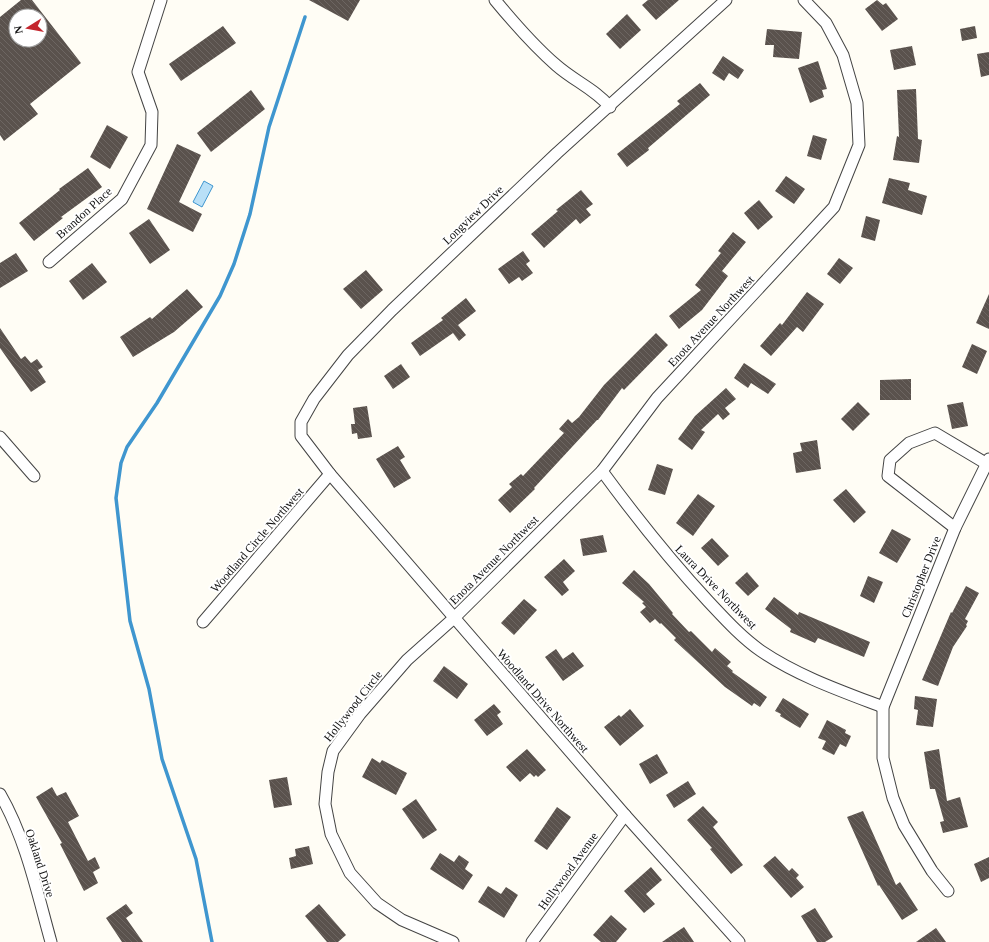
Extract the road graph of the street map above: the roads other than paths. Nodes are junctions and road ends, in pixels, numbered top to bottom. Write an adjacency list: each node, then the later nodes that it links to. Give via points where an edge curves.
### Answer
1 (161, 0): 6 (street, Brandon Place, via 138,72 152,112 151,145 122,199)
2 (495, 0): 5 (street, via 557,66 601,96)
3 (726, 0): 5 (street, Longview Drive)
4 (804, 0): 9 (street, Enota Avenue Northwest, via 826,23 843,55 857,103 859,145 834,207 658,398)
5 (610, 107): 10 (street, Longview Drive, via 557,153 392,310 348,355 319,393 301,422 301,436)
6 (49, 262)
7 (0, 437): 11 (street)
8 (988, 462): 12 (street, Christopher Drive); 12 (street, via 935,433 909,444 890,460 888,476)
9 (602, 471): 13 (street, Enota Avenue Northwest); 15 (street, Laura Drive Northwest, via 683,574 730,624 761,651 822,684)
10 (330, 474): 13 (street, Woodland Drive Northwest); 14 (street, Woodland Circle Northwest)
11 (34, 476)
12 (954, 528): 15 (street, Christopher Drive)
13 (454, 618): 17 (street, Woodland Drive Northwest); 20 (street, Hollywood Circle, via 407,660 360,714 333,751 325,804 331,834 350,873 377,903 402,920)
14 (203, 622)
15 (883, 707): 18 (street, via 883,758 893,798 904,826 932,871)
16 (0, 794): 19 (street, Oakland Drive, via 30,864)
17 (625, 815): 21 (street, Hollywood Avenue); 22 (street, Woodland Drive Northwest)
18 (948, 890)
19 (51, 942)
20 (454, 942)
21 (532, 942)
22 (739, 942)

